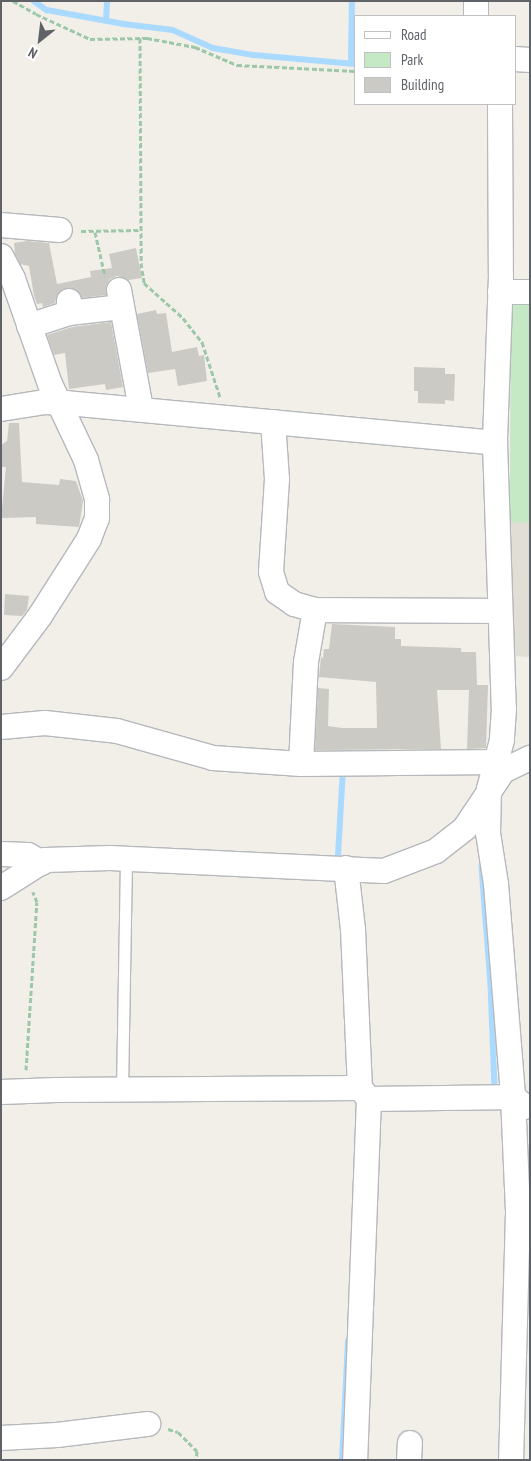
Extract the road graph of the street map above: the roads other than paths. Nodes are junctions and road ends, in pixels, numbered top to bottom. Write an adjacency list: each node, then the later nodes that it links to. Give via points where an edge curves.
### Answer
1 (476, 1): 2 (street)
2 (476, 15)
3 (516, 59): 4 (street)
4 (530, 60)
5 (500, 105): 9 (street)
6 (1, 225): 7 (street)
7 (60, 230)
8 (1, 256): 11 (street, via 14,279)
9 (500, 292): 10 (street); 16 (street)
10 (530, 292)
11 (29, 326): 12 (street); 14 (street, via 69,307 117,302)
12 (58, 402): 13 (street); 14 (street); 19 (street, via 86,460 96,498 97,518 89,539 40,616)
13 (1, 409)
14 (140, 409): 15 (street)
15 (273, 422): 16 (street); 17 (street, via 277,479 271,572 277,592 294,604)
16 (495, 443): 18 (street)
17 (315, 610): 18 (street); 23 (street, via 306,662)
18 (500, 611): 22 (street, via 504,709)
19 (1, 668)
20 (1, 727): 23 (street, via 45,723 117,731 213,758)
21 (530, 758): 24 (street, via 503,771)
22 (497, 762): 23 (street); 24 (street)
23 (300, 764)
24 (489, 789): 28 (street, via 465,828 436,851 384,870); 33 (street, via 488,832)
25 (1, 854): 27 (street, via 28,855)
26 (126, 859): 27 (street, via 45,860); 28 (street); 30 (lane)
27 (36, 866): 29 (street)
28 (346, 868): 32 (street)
29 (1, 888)
30 (122, 1090): 31 (street); 32 (street)
31 (13, 1091)
32 (364, 1094): 33 (street); 37 (street)
33 (521, 1103): 34 (street, via 518,1213)
34 (521, 1391): 38 (street)
35 (148, 1424): 36 (street)
36 (1, 1438)
37 (354, 1460)
38 (511, 1460)

